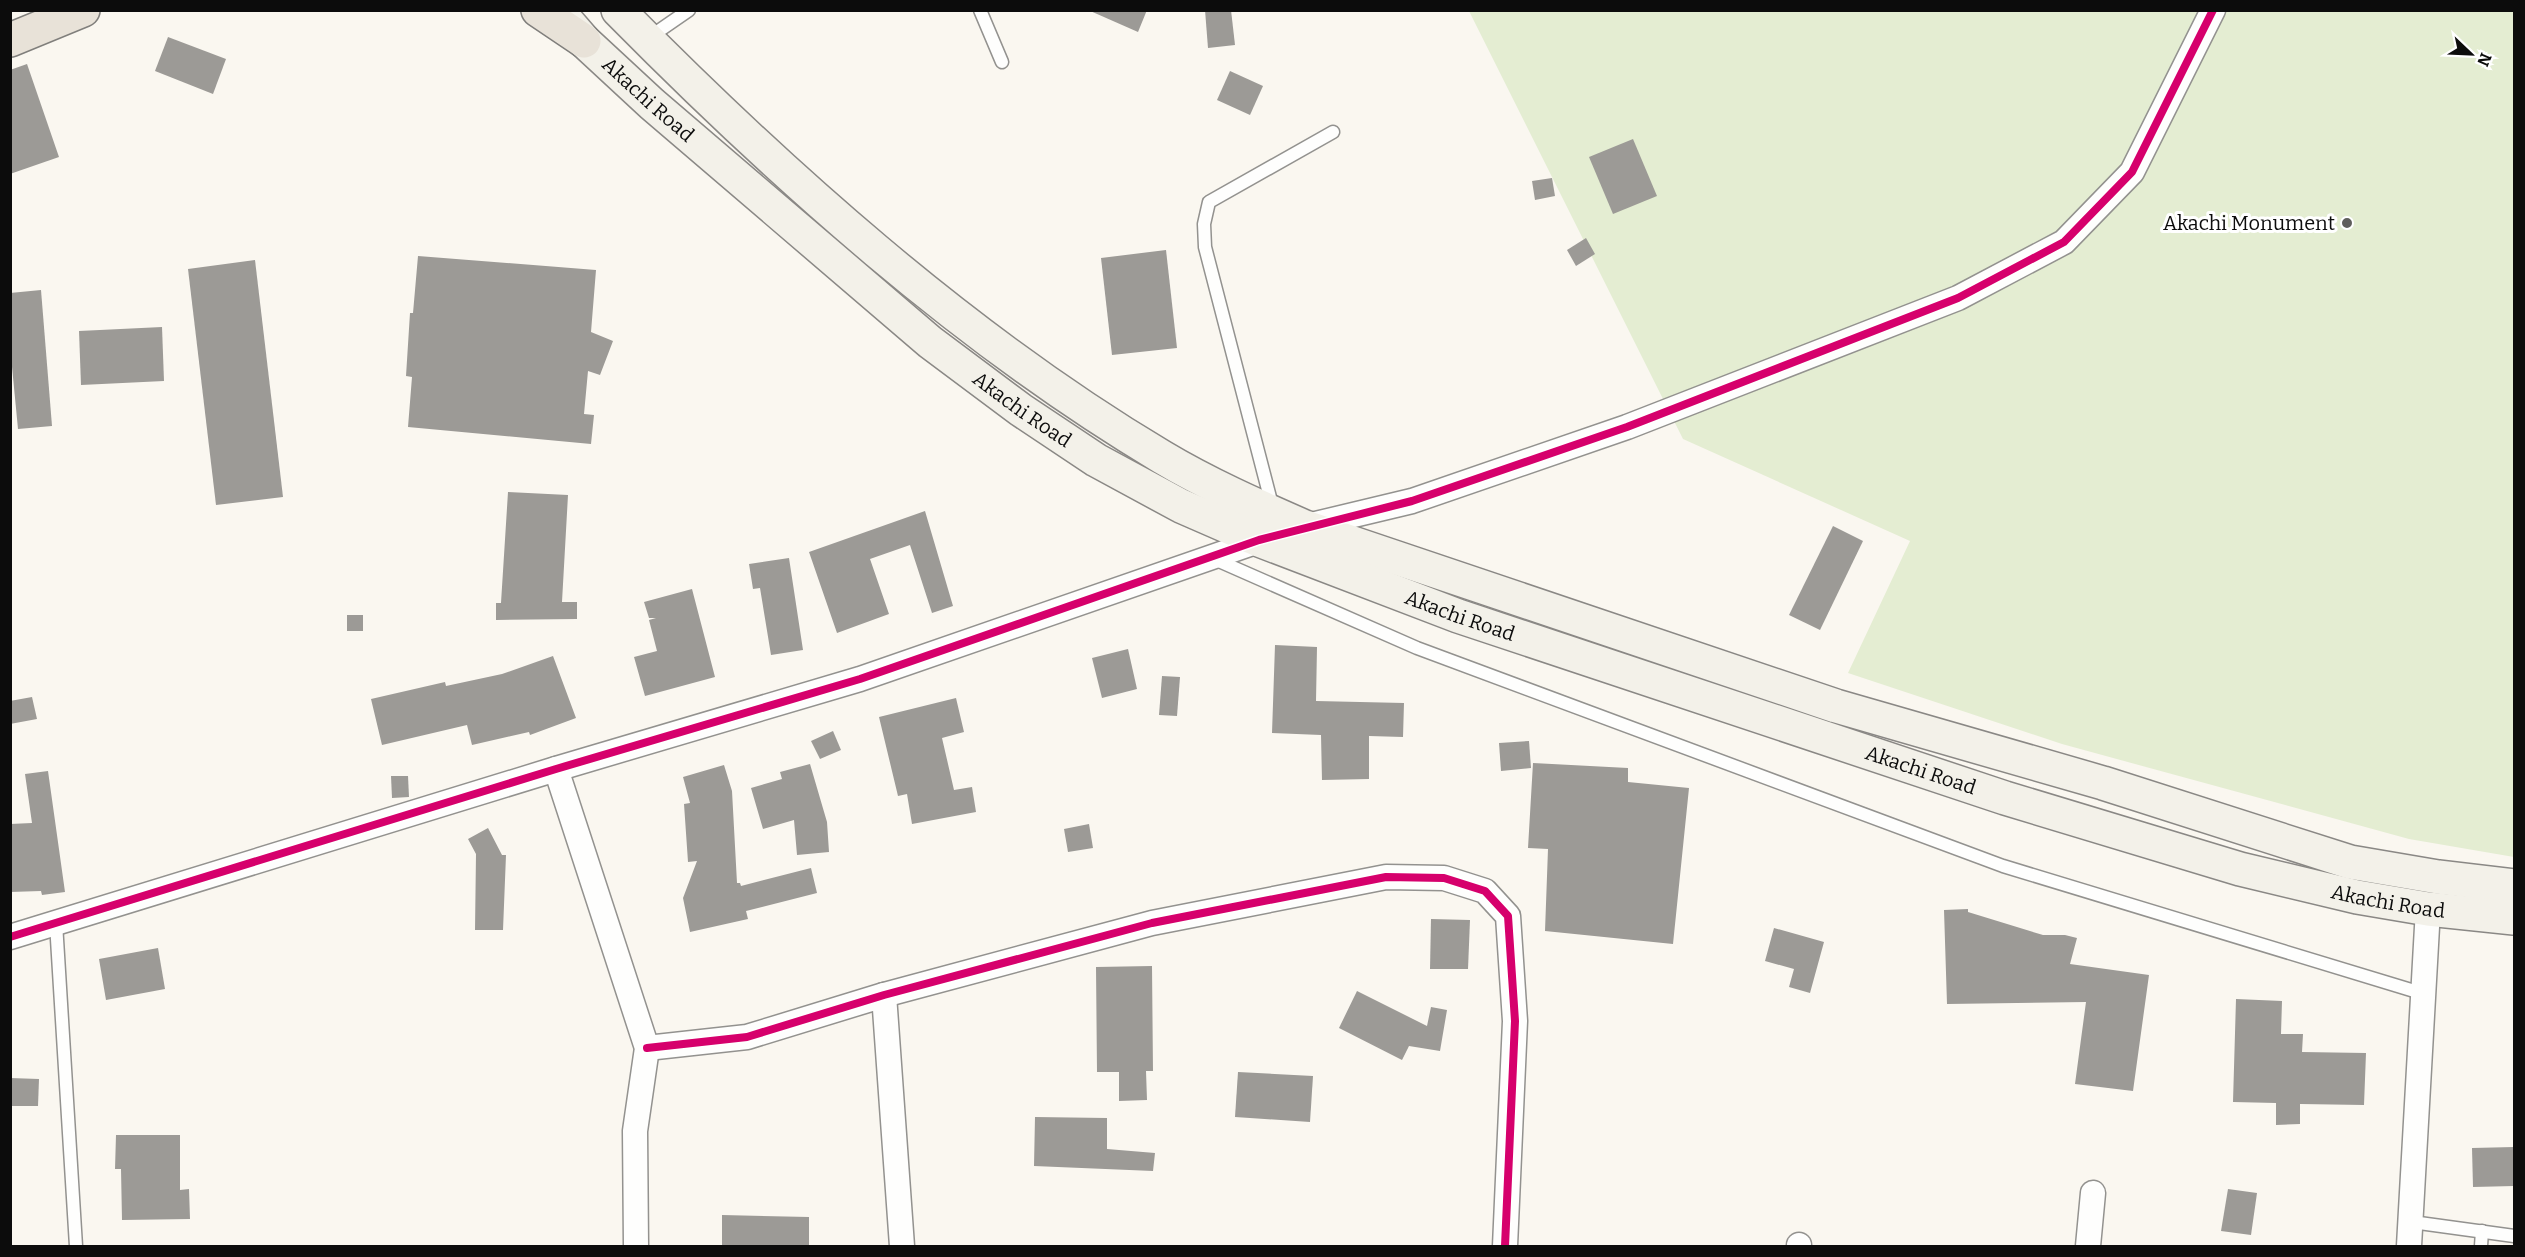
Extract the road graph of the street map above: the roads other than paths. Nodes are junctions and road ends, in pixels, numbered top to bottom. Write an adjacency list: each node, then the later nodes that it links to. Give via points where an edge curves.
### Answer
1 (82, 10): 9 (highway)
2 (538, 10): 10 (highway)
3 (558, 10): 10 (main road, Akachi Road)
4 (618, 10): 8 (main road, Akachi Road)
5 (689, 10): 8 (lane)
6 (980, 10): 11 (lane)
7 (2213, 10): 14 (street, via 2132,172 2064,243 1958,298 1628,427 1412,501)
8 (646, 39): 13 (main road, Akachi Road, via 711,104 945,306 1066,396)
9 (10, 40)
10 (584, 41): 13 (main road, Akachi Road, via 930,342 1012,403 1096,460 1181,506)
11 (1002, 62)
12 (1334, 132): 13 (lane, via 1209,202 1204,224 1205,247)
13 (1267, 527): 14 (main road, Akachi Road); 15 (street); 18 (main road, Akachi Road, via 1468,620 2004,798 2240,869 2357,897)
14 (1305, 527): 17 (main road, Akachi Road, via 1836,706 2103,783 2350,862)
15 (1212, 558): 16 (street, via 860,679); 22 (lane, via 1417,648 2003,866)
16 (556, 769): 20 (street); 24 (street)
17 (2514, 886)
18 (2428, 909): 19 (main road, Akachi Road); 22 (street)
19 (2514, 918)
20 (56, 923): 21 (street); 29 (lane)
21 (10, 937)
22 (2421, 993): 26 (street)
23 (884, 995): 24 (street, via 747,1037); 31 (street); 32 (street, via 1152,923 1386,877 1444,878 1485,891 1508,916 1515,1021)
24 (647, 1048): 30 (street, via 635,1131)
25 (2093, 1193): 33 (street)
26 (2412, 1222): 27 (lane); 34 (street)
27 (2482, 1231): 28 (lane); 35 (lane)
28 (2514, 1236)
29 (76, 1246)
30 (636, 1246)
31 (902, 1246)
32 (1505, 1246)
33 (2088, 1246)
34 (2409, 1246)
35 (2481, 1246)

